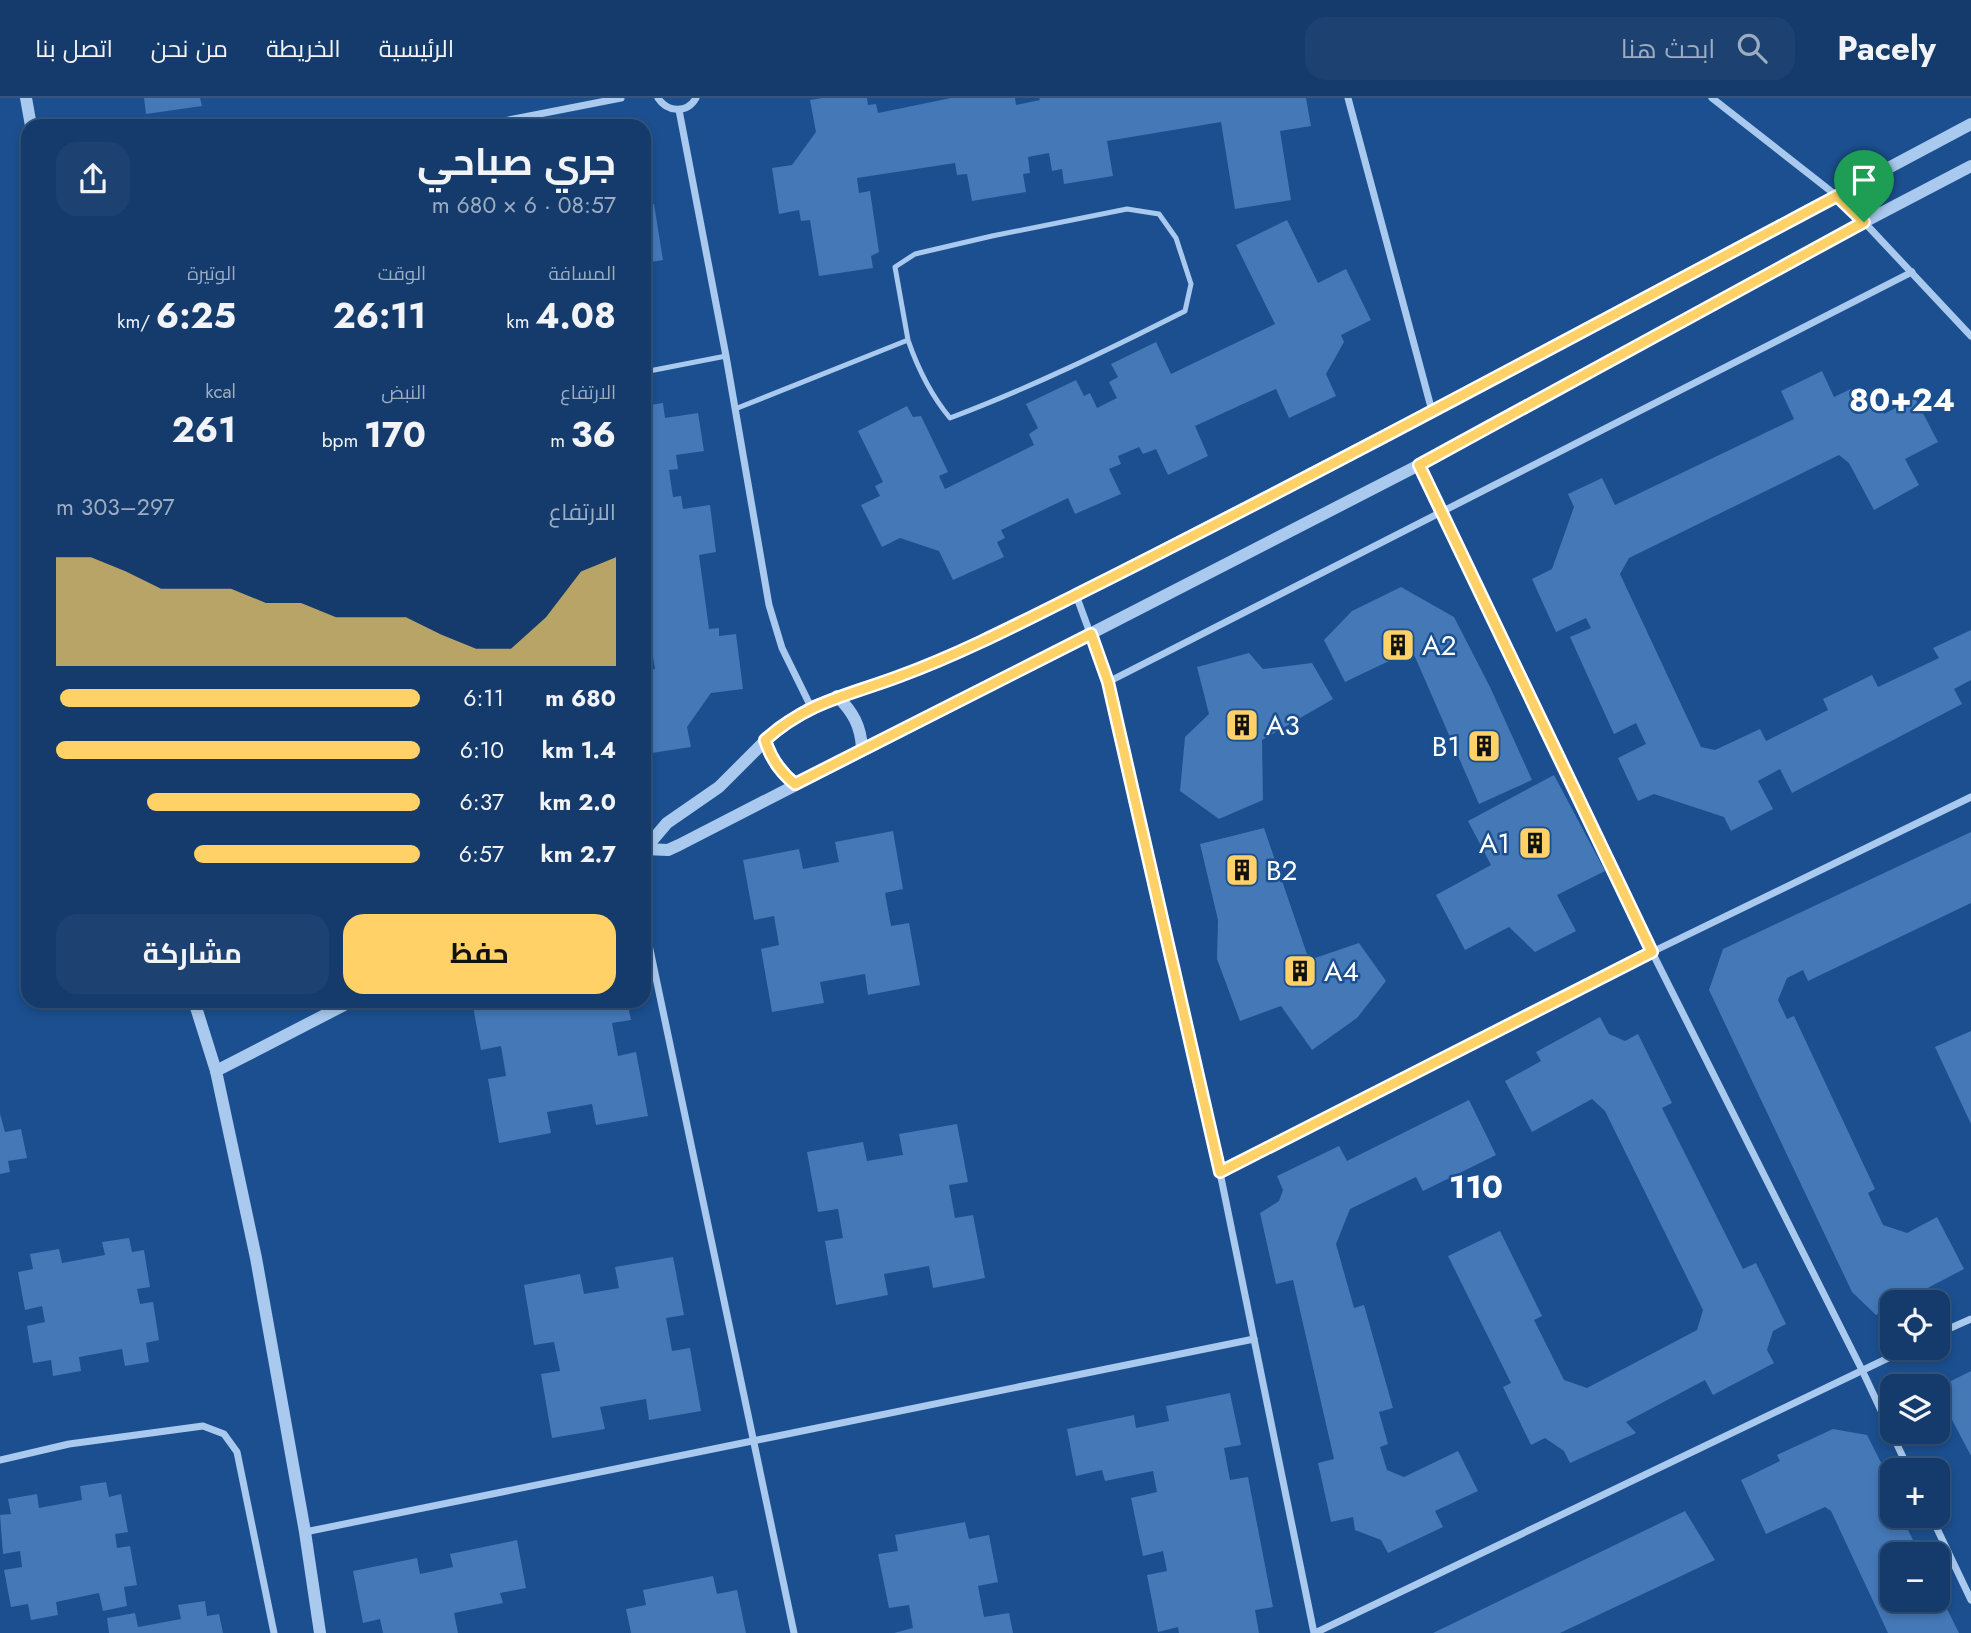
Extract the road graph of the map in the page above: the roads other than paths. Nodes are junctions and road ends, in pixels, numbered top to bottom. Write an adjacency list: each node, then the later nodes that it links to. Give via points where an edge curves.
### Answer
1 (26, 98): 8 (street)
2 (621, 98): 9 (street)
3 (658, 98): 7 (street, via 668,108)
4 (696, 98): 7 (street)
5 (1348, 98): 20 (street)
6 (1712, 98): 12 (street)
7 (679, 110): 17 (street)
8 (29, 119)
9 (514, 119)
10 (1971, 124): 12 (street)
11 (1971, 166): 13 (street)
12 (1837, 196): 13 (street); 20 (street)
13 (1864, 222): 14 (street); 21 (street)
14 (1912, 272): 15 (street); 22 (street)
15 (1971, 336)
16 (908, 340): 16 (lane, via 895,268 915,254 1127,209 1159,214 1176,238 1191,284 1185,311 950,418 934,399); 19 (lane)
17 (726, 356): 18 (lane); 19 (street)
18 (651, 371)
19 (735, 409): 27 (street, via 775,627)
20 (1432, 411): 23 (street)
21 (1419, 465): 22 (street); 24 (street)
22 (1442, 512): 25 (street); 34 (street)
23 (1076, 595): 24 (street); 26 (street, via 957,653)
24 (1091, 634): 25 (street); 29 (street)
25 (1108, 682): 39 (street)
26 (837, 696): 27 (street); 29 (street, via 857,720)
27 (811, 707): 28 (street)
28 (765, 740): 30 (street, via 776,765); 32 (street, via 741,768 667,823)
29 (862, 749): 30 (street)
30 (795, 784): 33 (street, via 679,845)
31 (1971, 797): 34 (street)
32 (651, 842)
33 (651, 850)
34 (1652, 952): 39 (street); 44 (street)
35 (651, 954): 45 (street)
36 (196, 1008): 38 (street)
37 (338, 1008): 38 (street)
38 (216, 1071): 49 (street, via 256,1258)
39 (1220, 1172): 42 (street)
40 (1971, 1319): 41 (street)
41 (1950, 1329)
42 (1254, 1339): 45 (street); 54 (street)
43 (1883, 1360): 44 (street)
44 (1862, 1370): 46 (street); 54 (street)
45 (755, 1440): 49 (street); 53 (street)
46 (1903, 1458)
47 (0, 1460): 51 (street, via 69,1444 203,1426 224,1434 237,1452)
48 (1937, 1528): 50 (street)
49 (305, 1532): 52 (street)
50 (1971, 1600)
51 (274, 1633)
52 (320, 1633)
53 (794, 1633)
54 (1315, 1633)

